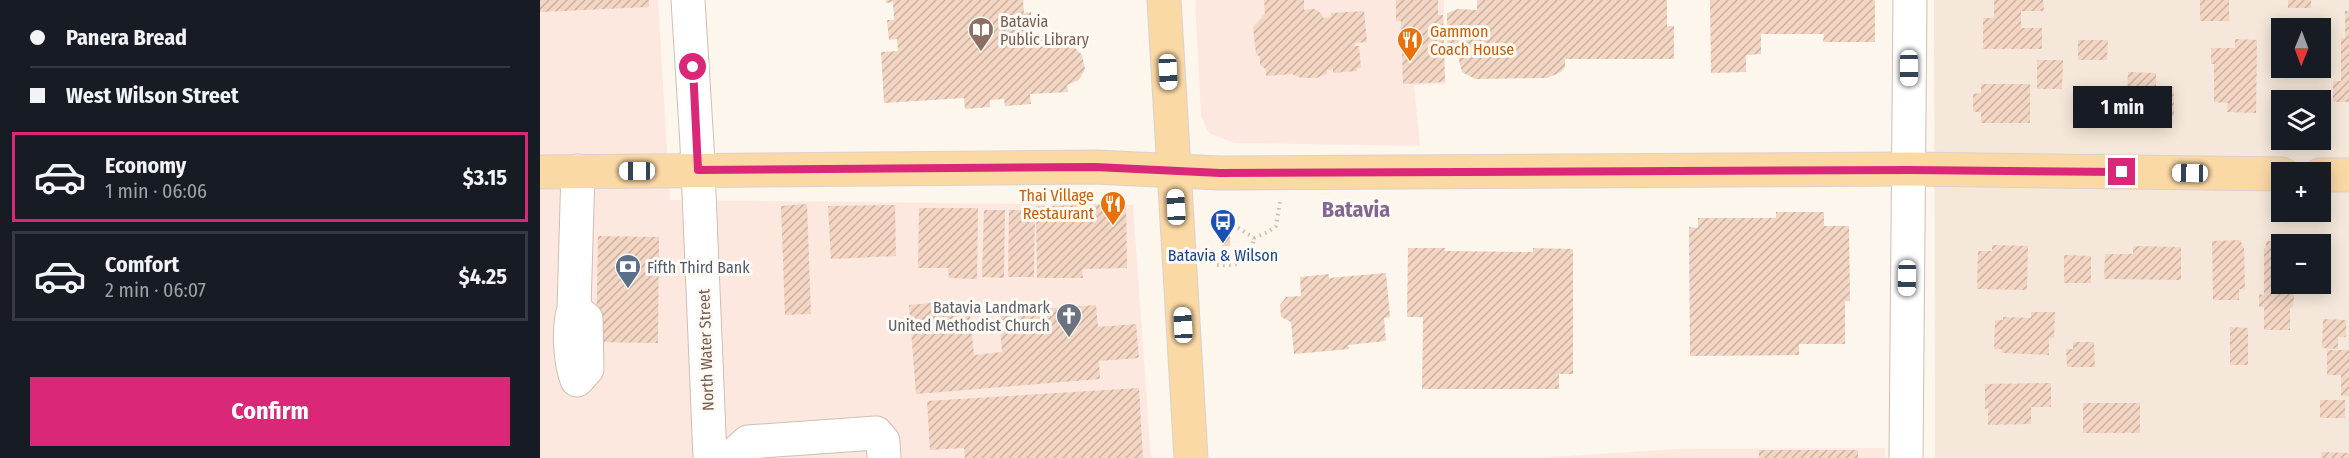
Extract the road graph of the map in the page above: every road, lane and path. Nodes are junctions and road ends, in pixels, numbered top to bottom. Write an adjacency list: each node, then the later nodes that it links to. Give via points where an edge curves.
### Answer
1 (688, 0): 4 (street, North Water Street)
2 (1164, 0): 7 (main road)
3 (1910, 0): 5 (street)
4 (698, 170): 6 (main road); 7 (main road, via 1095,167); 17 (street, North Water Street)
5 (1909, 170): 7 (main road); 9 (main road); 21 (street)
6 (578, 171): 8 (main road); 16 (street, via 574,309 570,319)
7 (1174, 171): 20 (main road)
8 (540, 172)
9 (2271, 174)
10 (2331, 175): 11 (main road)
11 (2349, 175)
12 (1280, 202): 14 (path, via 1276,226)
13 (1222, 218): 14 (path)
14 (1254, 238): 15 (path, via 1252,249 1240,264)
15 (1217, 265)
16 (577, 380)
17 (710, 458)
18 (739, 458): 19 (street, via 739,450 748,442 876,433 883,441)
19 (884, 458)
20 (1191, 458)
21 (1906, 458)

